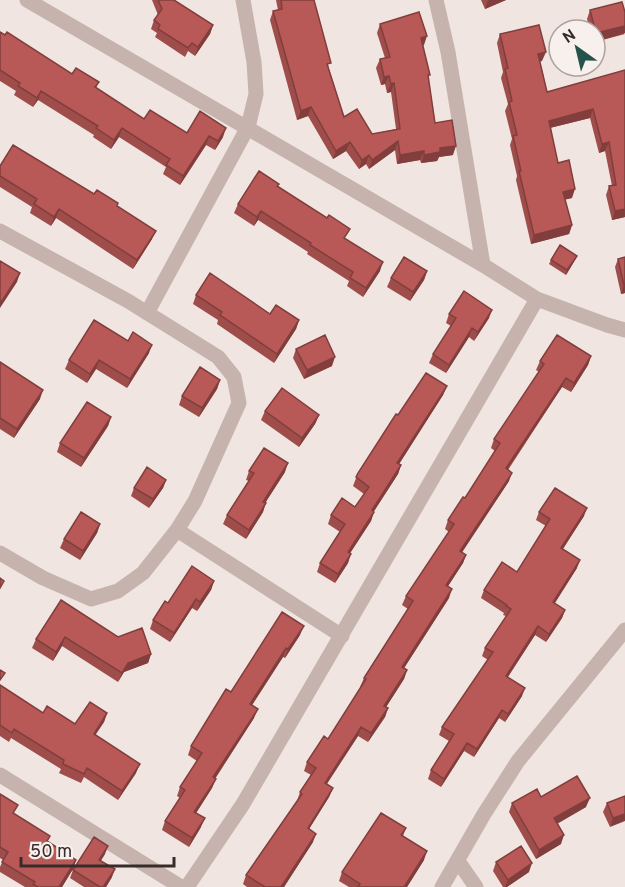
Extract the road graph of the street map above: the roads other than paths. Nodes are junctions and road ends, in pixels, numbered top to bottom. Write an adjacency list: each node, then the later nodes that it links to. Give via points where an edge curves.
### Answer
1 (27, 0): 4 (street)
2 (243, 0): 4 (street, via 256,94)
3 (436, 0): 6 (street)
4 (248, 127): 6 (street); 8 (street)
5 (0, 231): 8 (street)
6 (483, 265): 7 (street)
7 (537, 299): 9 (street); 13 (street)
8 (147, 313): 10 (street, via 218,357 234,377 239,404 195,501)
9 (625, 330)
10 (177, 530): 11 (street, via 143,573 118,591 90,599); 13 (street)
11 (0, 553)
12 (625, 630): 15 (street, via 518,761)
13 (342, 636): 17 (street, via 243,804)
14 (0, 774): 16 (street)
15 (458, 861): 18 (street); 19 (street)
16 (181, 887)
17 (187, 887)
18 (442, 887)
19 (476, 887)

